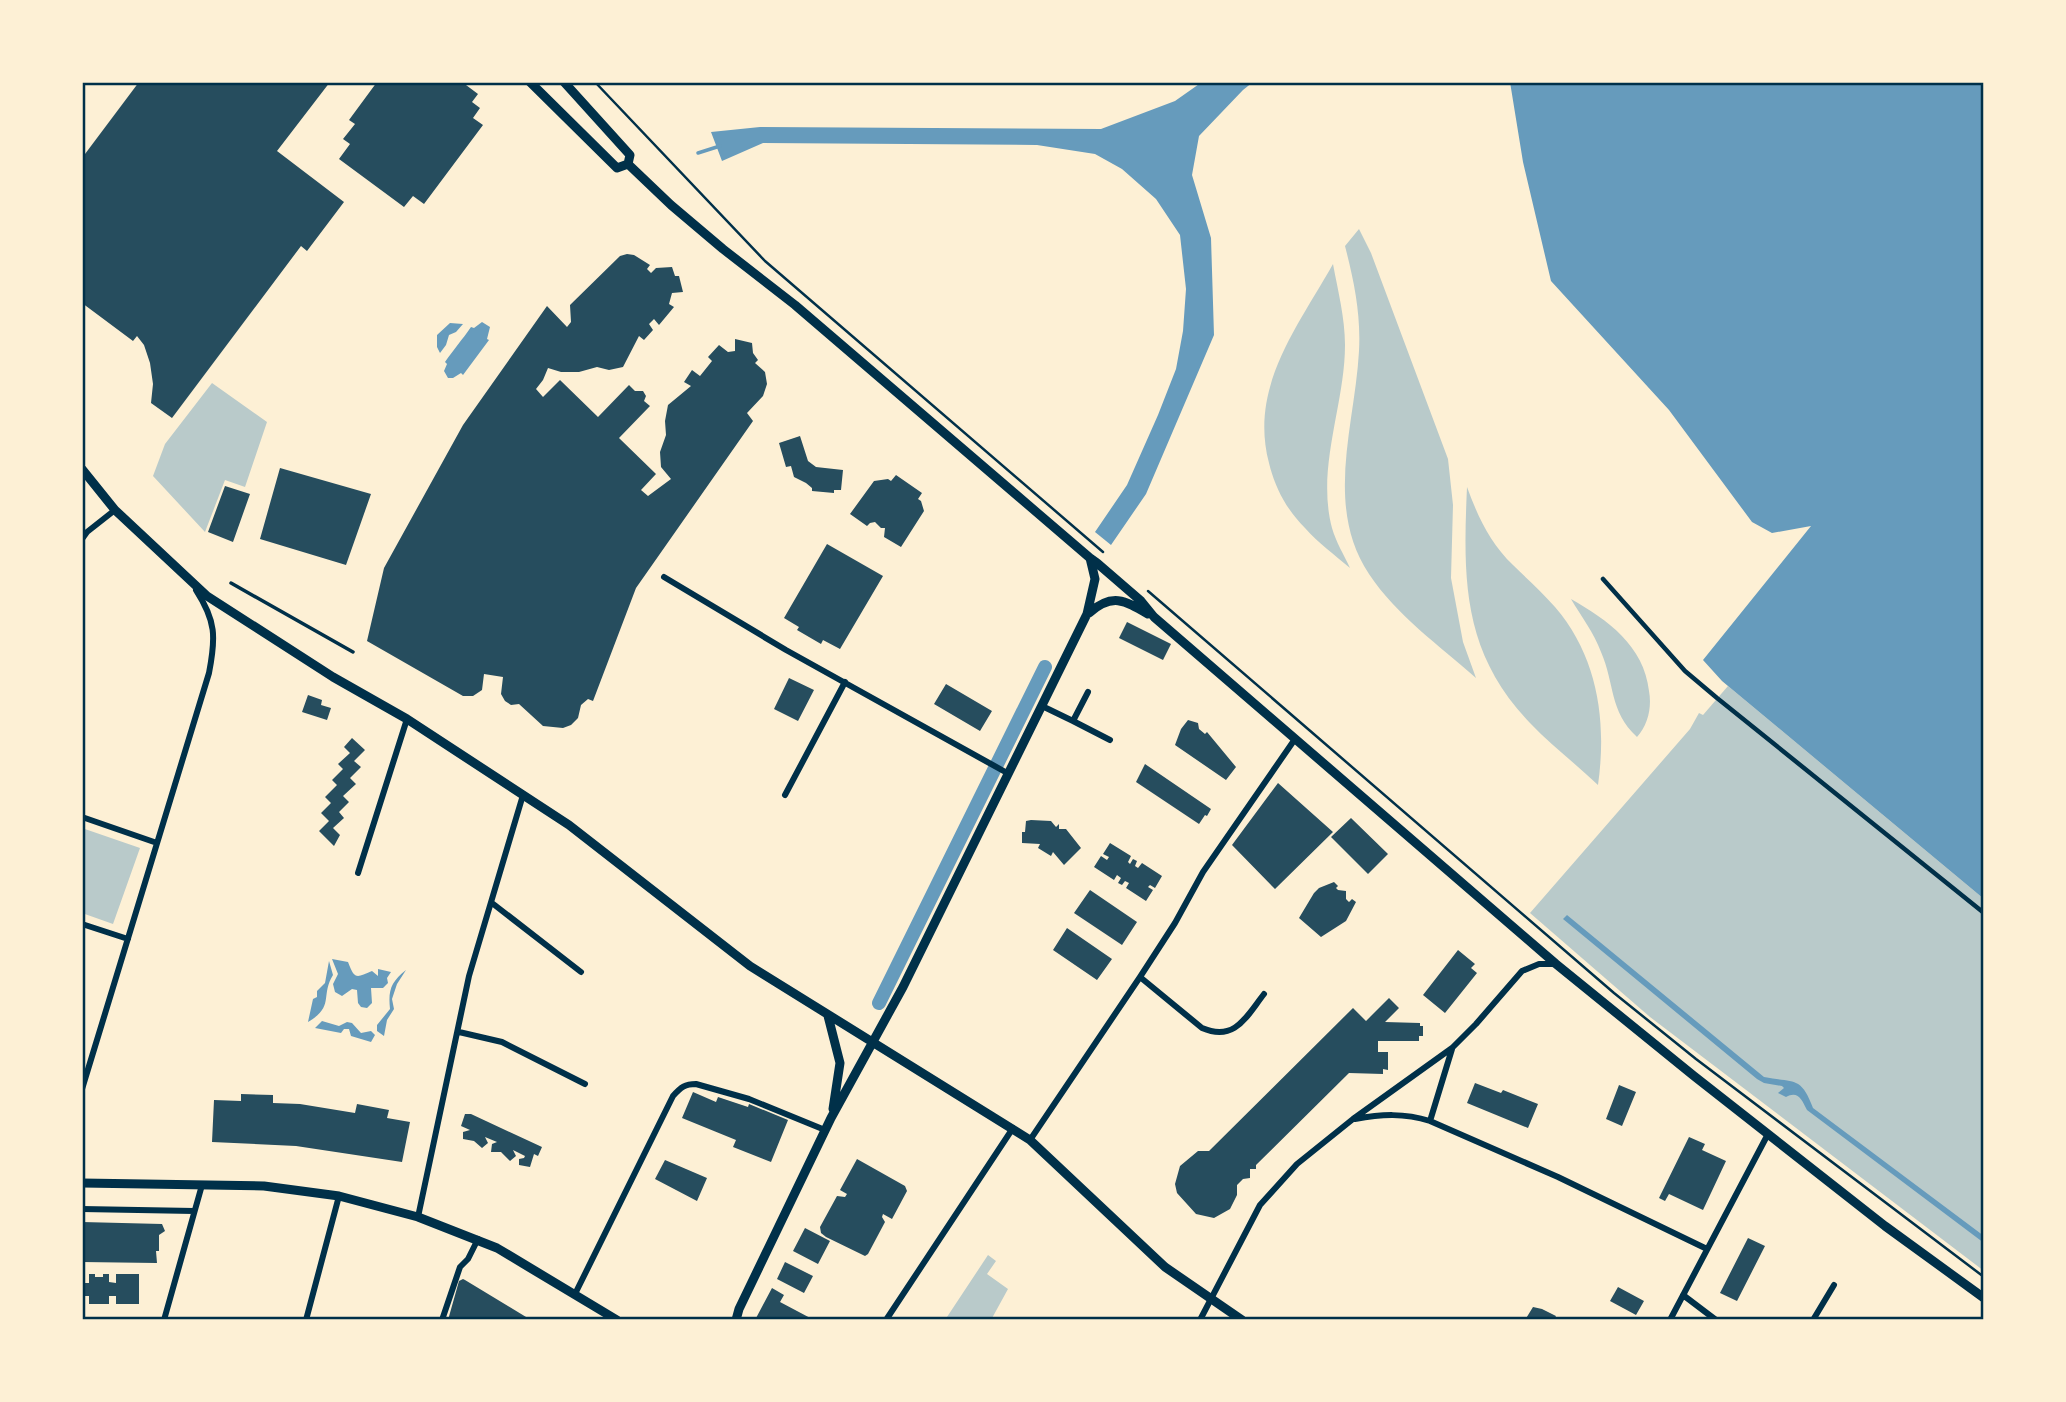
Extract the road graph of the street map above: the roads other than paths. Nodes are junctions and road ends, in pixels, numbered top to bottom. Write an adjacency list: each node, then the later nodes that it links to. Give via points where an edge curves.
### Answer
1 (545, 82): 3 (main road)
2 (564, 82): 4 (main road, via 630,155)
3 (533, 86): 4 (main road, via 617,168)
4 (628, 164): 8 (main road)
5 (82, 469): 6 (main road)
6 (115, 510): 7 (street); 12 (main road)
7 (82, 539)
8 (1090, 558): 13 (main road, via 1095,579); 14 (main road)
9 (664, 577): 16 (street)
10 (1603, 579): 30 (street, via 1685,671)
11 (232, 583): 15 (lane)
12 (194, 586): 19 (main road, via 290,651); 27 (street, via 214,624 213,653)
13 (1087, 614): 14 (main road, via 1114,600); 18 (main road)
14 (1154, 617): 21 (main road)
15 (353, 652)
16 (845, 682): 23 (street); 25 (street)
17 (1088, 692): 20 (street)
18 (1042, 706): 20 (street); 23 (main road)
19 (407, 719): 24 (main road); 28 (street)
20 (1073, 721): 22 (street)
21 (1295, 739): 33 (main road); 35 (street, via 1203,872)
22 (1110, 740)
23 (1009, 774): 39 (main road)
24 (523, 795): 29 (street); 37 (main road, via 605,853 708,936)
25 (785, 795)
26 (82, 817): 27 (street)
27 (157, 843): 32 (street)
28 (358, 873)
29 (492, 904): 34 (street); 38 (street, via 469,976)
30 (1984, 913)
31 (82, 924): 32 (street)
32 (128, 939): 42 (street)
33 (1556, 964): 40 (street, via 1522,971); 48 (main road)
34 (581, 972)
35 (1140, 977): 36 (street, via 1213,1033 1241,1024); 49 (street)
36 (1264, 994)
37 (828, 1016): 39 (main road); 43 (main road, via 840,1063)
38 (458, 1032): 41 (street, via 502,1042); 55 (street)
39 (873, 1042): 43 (main road); 46 (main road)
40 (1452, 1048): 44 (street); 45 (street)
41 (585, 1084)
42 (82, 1089)
43 (831, 1118): 47 (main road)
44 (1353, 1119): 45 (street, via 1387,1114); 62 (street, via 1297,1164 1260,1205)
45 (1430, 1121): 57 (street)
46 (1013, 1128): 49 (main road); 70 (street)
47 (825, 1130): 59 (street, via 749,1099 696,1084 680,1088); 63 (main road)
48 (1768, 1134): 57 (street); 61 (main road)
49 (1030, 1140): 62 (main road, via 1165,1267)
50 (82, 1183): 51 (main road)
51 (202, 1185): 52 (main road, via 264,1186); 54 (street)
52 (339, 1196): 55 (main road); 65 (street)
53 (82, 1209): 54 (street)
54 (194, 1211): 64 (street)
55 (418, 1217): 56 (main road)
56 (478, 1239): 59 (main road); 66 (street, via 460,1267)
57 (1707, 1249): 60 (street)
58 (1834, 1284): 75 (street)
59 (575, 1294): 67 (main road)
60 (1683, 1295): 73 (street); 74 (street)
61 (1984, 1298)
62 (1210, 1300): 71 (street); 72 (main road)
63 (739, 1309): 68 (main road); 69 (main road)
64 (164, 1320)
65 (306, 1320)
66 (442, 1320)
67 (617, 1320)
68 (730, 1320)
69 (736, 1320)
70 (886, 1320)
71 (1200, 1320)
72 (1242, 1320)
73 (1670, 1320)
74 (1716, 1320)
75 (1813, 1320)

